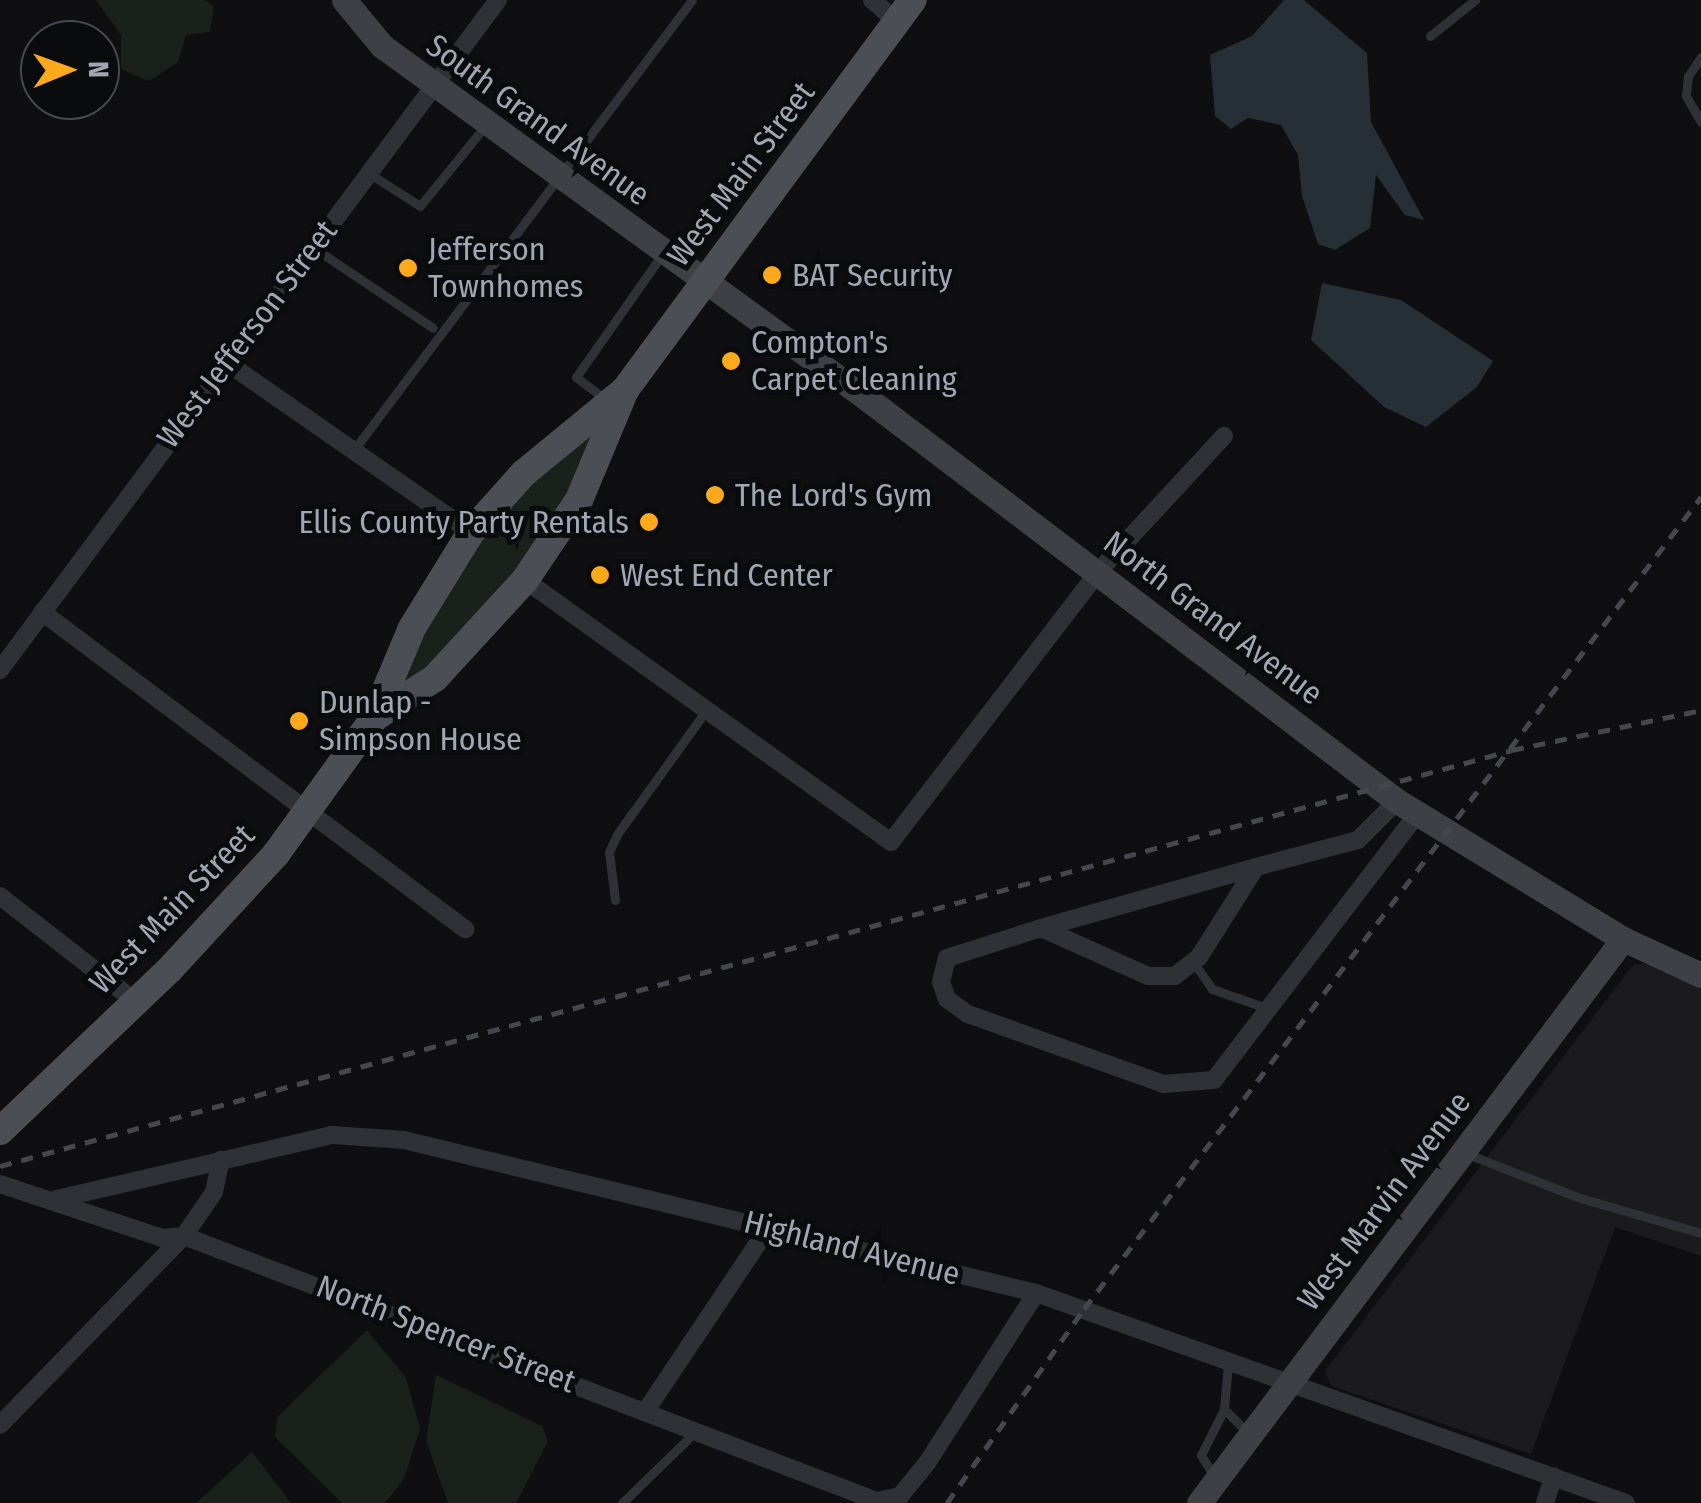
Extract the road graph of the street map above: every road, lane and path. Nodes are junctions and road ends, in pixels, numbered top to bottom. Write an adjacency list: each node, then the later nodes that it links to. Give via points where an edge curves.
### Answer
1 (344, 0): 9 (main road, South Grand Avenue, via 382,46)
2 (498, 0): 9 (street, West Jefferson Street)
3 (692, 0): 13 (lane)
4 (872, 0): 6 (street)
5 (1475, 0): 7 (lane)
6 (905, 11): 16 (main road, West Main Street)
7 (1430, 36)
8 (1701, 57): 11 (lane, via 1688,76 1686,96)
9 (438, 84): 10 (main road, South Grand Avenue); 12 (street, West Jefferson Street)
10 (489, 122): 12 (lane, via 420,206); 13 (main road, South Grand Avenue)
11 (1701, 122)
12 (367, 172): 14 (street, West Jefferson Street)
13 (560, 172): 15 (main road, South Grand Avenue); 21 (lane)
14 (312, 247): 17 (lane); 18 (street, West Jefferson Street)
15 (663, 254): 16 (main road, South Grand Avenue); 19 (lane, via 576,377)
16 (702, 284): 19 (main road, West Main Street); 23 (main road, North Grand Avenue)
17 (433, 328)
18 (226, 362): 21 (street); 25 (street, West Jefferson Street)
19 (617, 396): 22 (main road, West Main Street, via 524,473); 24 (main road, West Main Street, via 578,500)
20 (1224, 436): 23 (street)
21 (356, 447): 22 (street)
22 (471, 532): 28 (main road, West Main Street, via 412,628)
23 (1099, 571): 27 (street, via 902,831 884,842); 29 (main road, North Grand Avenue)
24 (525, 580): 27 (street); 28 (main road, West Main Street, via 435,678)
25 (42, 612): 26 (street, West Jefferson Street); 30 (street)
26 (0, 670)
27 (705, 712): 32 (lane, via 608,852)
28 (374, 718): 30 (main road, West Main Street)
29 (1408, 807): 31 (street, via 1358,840); 36 (main road, North Grand Avenue); 40 (street)
30 (306, 814): 34 (street); 39 (main road, West Main Street)
31 (1256, 867): 35 (street); 37 (street)
32 (615, 900)
33 (4, 905): 39 (street)
34 (465, 928)
35 (1041, 928): 37 (street, via 1148,976 1175,976); 40 (street, via 947,958 941,982 947,999 968,1014 1184,1087 1214,1080)
36 (1622, 939): 38 (main road, North Grand Avenue); 42 (main road, West Marvin Avenue)
37 (1194, 964): 40 (lane, via 1212,989)
38 (1701, 975)
39 (135, 1000): 41 (main road, West Main Street)
40 (1269, 1009)
41 (0, 1131)
42 (1462, 1152): 47 (lane); 51 (main road, West Marvin Avenue)
43 (221, 1160): 45 (street, Highland Avenue); 46 (street, Highland Avenue, via 333,1135 377,1136); 48 (street, via 214,1192)
44 (0, 1184): 45 (street, North Spencer Street)
45 (58, 1199): 48 (street, North Spencer Street, via 162,1238)
46 (768, 1228): 49 (street, Highland Avenue); 52 (street)
47 (1701, 1233)
48 (184, 1236): 52 (street, North Spencer Street); 54 (street)
49 (1036, 1293): 50 (street, Highland Avenue); 59 (street, via 927,1463 900,1496)
50 (1228, 1362): 51 (street, Highland Avenue); 53 (lane)
51 (1286, 1384): 56 (main road, West Marvin Avenue); 57 (street, Highland Avenue)
52 (646, 1409): 55 (street, North Spencer Street)
53 (1224, 1409): 56 (lane); 58 (lane, via 1201,1455)
54 (0, 1425)
55 (698, 1430): 59 (street, North Spencer Street); 60 (lane)
56 (1250, 1434): 58 (main road, West Marvin Avenue)
57 (1554, 1476): 62 (street); 63 (street, Highland Avenue)
58 (1218, 1478): 61 (main road, West Marvin Avenue)
59 (880, 1502)
60 (622, 1503)
61 (1200, 1503)
62 (1544, 1503)
63 (1626, 1503)

